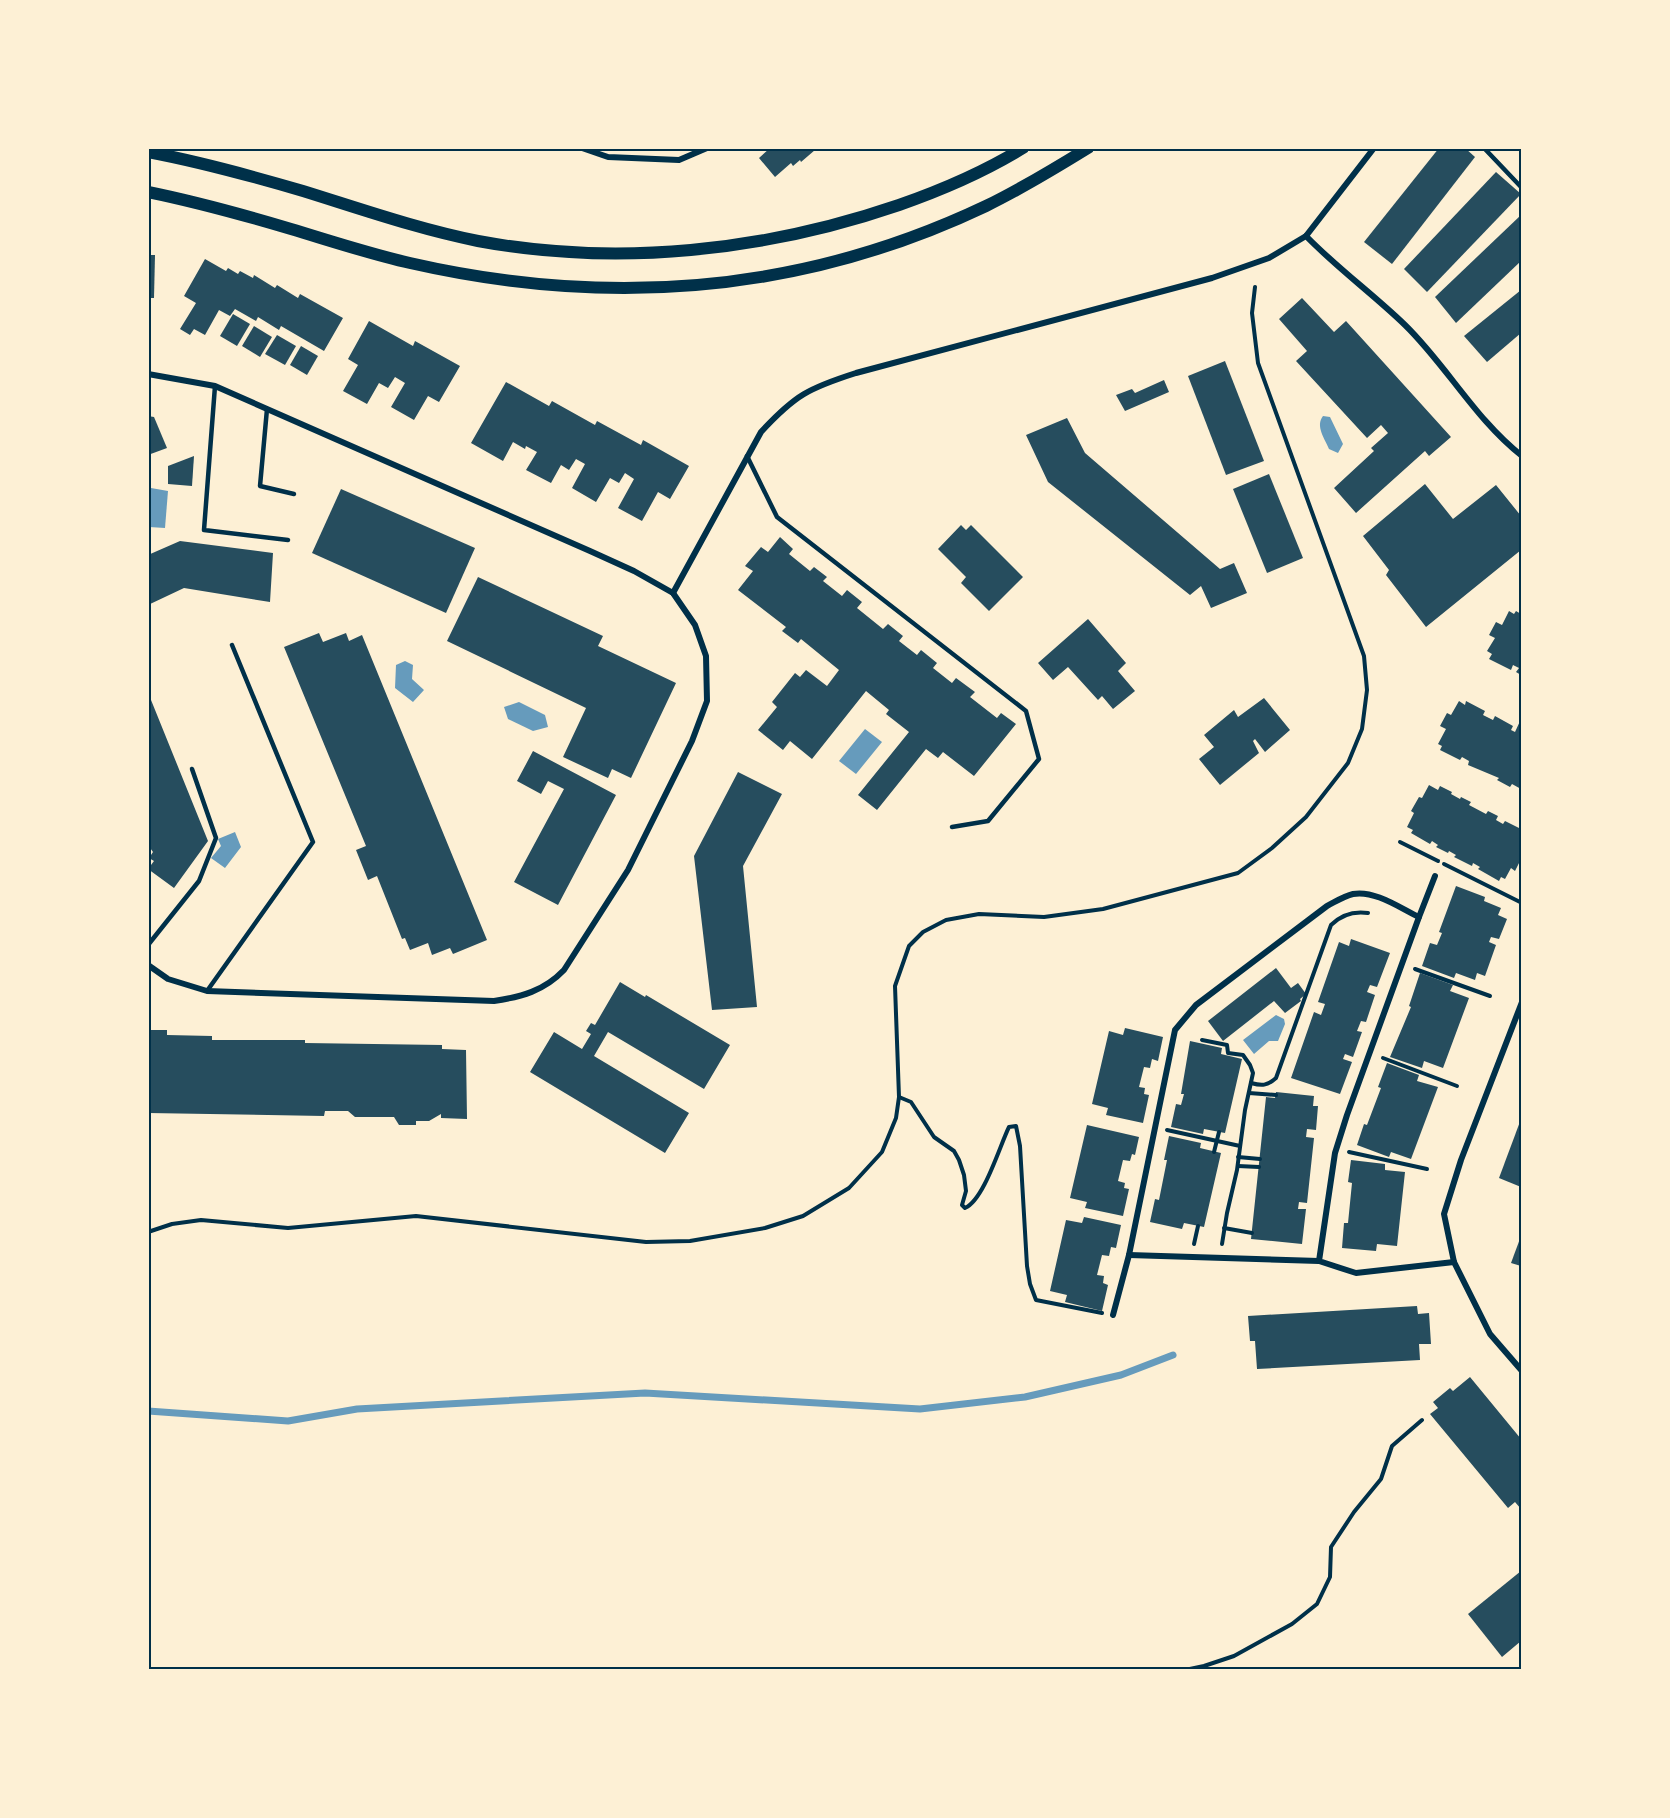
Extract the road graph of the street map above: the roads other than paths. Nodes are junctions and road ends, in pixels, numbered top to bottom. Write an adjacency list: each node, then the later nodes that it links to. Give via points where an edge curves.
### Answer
1 (582, 148): 2 (street, via 608,157 679,160)
2 (707, 148)
3 (1023, 148): 7 (main road, via 970,177 923,196 821,229 714,248 609,253 478,241 249,176)
4 (1088, 148): 9 (main road, via 985,207 878,249 770,276 651,288 570,287 471,276 407,263)
5 (1374, 148): 10 (street)
6 (1484, 148): 8 (lane)
7 (148, 152)
8 (1521, 188)
9 (148, 192)
10 (1306, 236): 14 (street, via 1269,258 1212,278 819,385 781,410 761,432); 15 (street, via 1406,325 1474,409)
11 (148, 374): 12 (street)
12 (215, 386): 13 (street); 17 (lane, via 204,530)
13 (267, 410): 16 (lane, via 260,486); 18 (street, via 590,551)
14 (747, 456): 18 (street); 21 (lane, via 777,517 1026,711 1039,759 988,821)
15 (1521, 456)
16 (294, 494)
17 (288, 540)
18 (674, 593): 26 (street, via 695,625 706,656 707,701 692,741 627,870 564,970 553,981 518,998 494,1001)
19 (232, 645): 26 (lane, via 313,843)
20 (192, 769): 24 (lane, via 216,838 199,881)
21 (952, 827)
22 (1435, 876): 23 (street)
23 (1419, 917): 28 (street, via 1373,896 1350,894 1327,906 1189,1012 1174,1030); 29 (street, via 1335,1153)
24 (148, 945)
25 (148, 964): 26 (street, via 168,979)
26 (207, 991)
27 (1521, 1002): 30 (street, via 1444,1214)
28 (1128, 1255): 29 (street); 31 (street)
29 (1319, 1261): 30 (street, via 1356,1273)
30 (1454, 1262): 32 (street, via 1490,1334)
31 (1113, 1315)
32 (1521, 1371)

